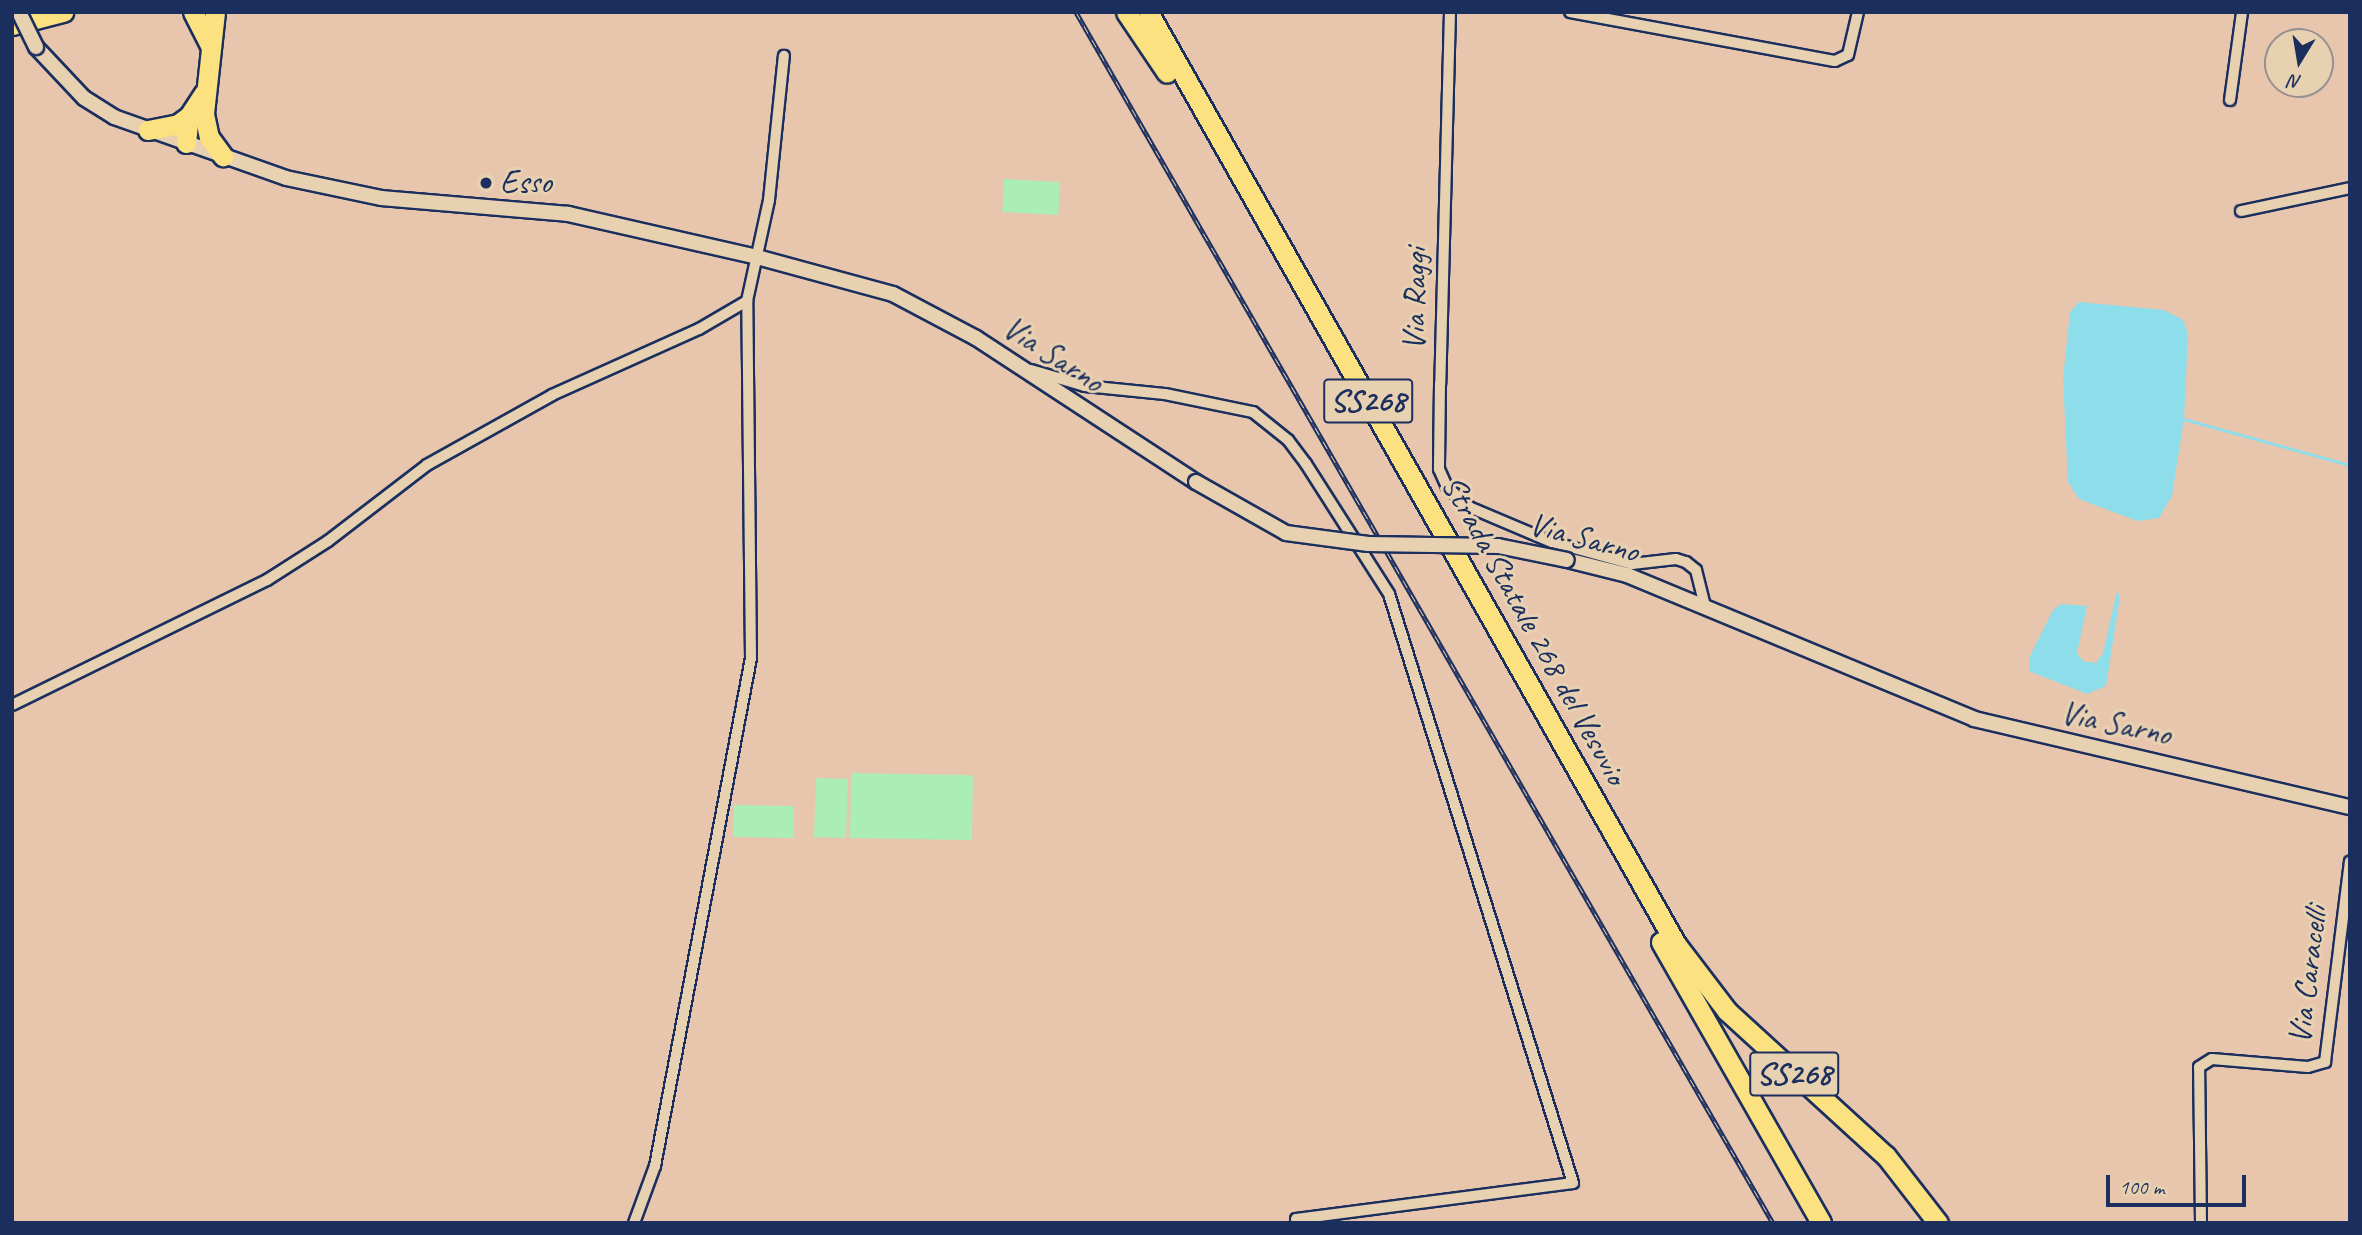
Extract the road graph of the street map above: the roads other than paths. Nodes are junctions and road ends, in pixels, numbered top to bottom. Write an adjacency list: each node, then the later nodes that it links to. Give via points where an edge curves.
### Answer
1 (19, 12): 19 (street, Via Sarno, bridge, via 36,47 84,98)
2 (46, 12): 13 (highway)
3 (63, 12): 13 (highway)
4 (193, 12): 14 (highway)
5 (215, 12): 14 (highway)
6 (1126, 12): 16 (highway)
7 (1134, 12): 16 (highway, Strada Statale 268 del Vesuvio / SS268)
8 (1148, 12): 34 (highway, Strada Statale 268 del Vesuvio / SS268, via 1676,944 1727,1011 1886,1156)
9 (1450, 12): 27 (street, Via Raggi, via 1439,468 1447,487 1469,507 1552,542 1632,564 1686,562 1703,585)
10 (1570, 12): 11 (street, via 1835,61 1848,55)
11 (1858, 12)
12 (2242, 12): 17 (street)
13 (12, 25)
14 (212, 52): 18 (highway)
15 (784, 56): 24 (street, via 769,200)
16 (1167, 73): 33 (highway, Strada Statale 268 del Vesuvio / SS268)
17 (2230, 100)
18 (197, 115): 19 (highway); 20 (highway, via 199,130); 21 (highway)
19 (148, 130): 20 (street, Via Sarno)
20 (186, 143): 21 (street, Via Sarno)
21 (223, 156): 24 (street, Via Sarno, via 327,189 568,214)
22 (2350, 188): 23 (street)
23 (2241, 211)
24 (757, 257): 25 (street); 26 (street, Via Sarno, via 893,294)
25 (747, 301): 28 (street, via 699,329 552,395 426,465 328,541 267,580); 31 (street, via 751,658 655,1166)
26 (1015, 365): 27 (street, Via Sarno, bridge, via 1196,482 1286,533 1368,544 1498,546 1627,575); 32 (street, via 1085,386 1165,394 1253,412 1288,440 1306,464 1388,594 1403,637 1573,1183 1296,1219)
27 (1705, 606): 29 (street, Via Sarno, via 1974,719)
28 (12, 705)
29 (2350, 807)
30 (2350, 862): 35 (street, Via Caracelli, via 2326,1062 2308,1067 2212,1059 2199,1067)
31 (634, 1223)
32 (1298, 1223)
33 (1821, 1223)
34 (1938, 1223)
35 (2202, 1223)

